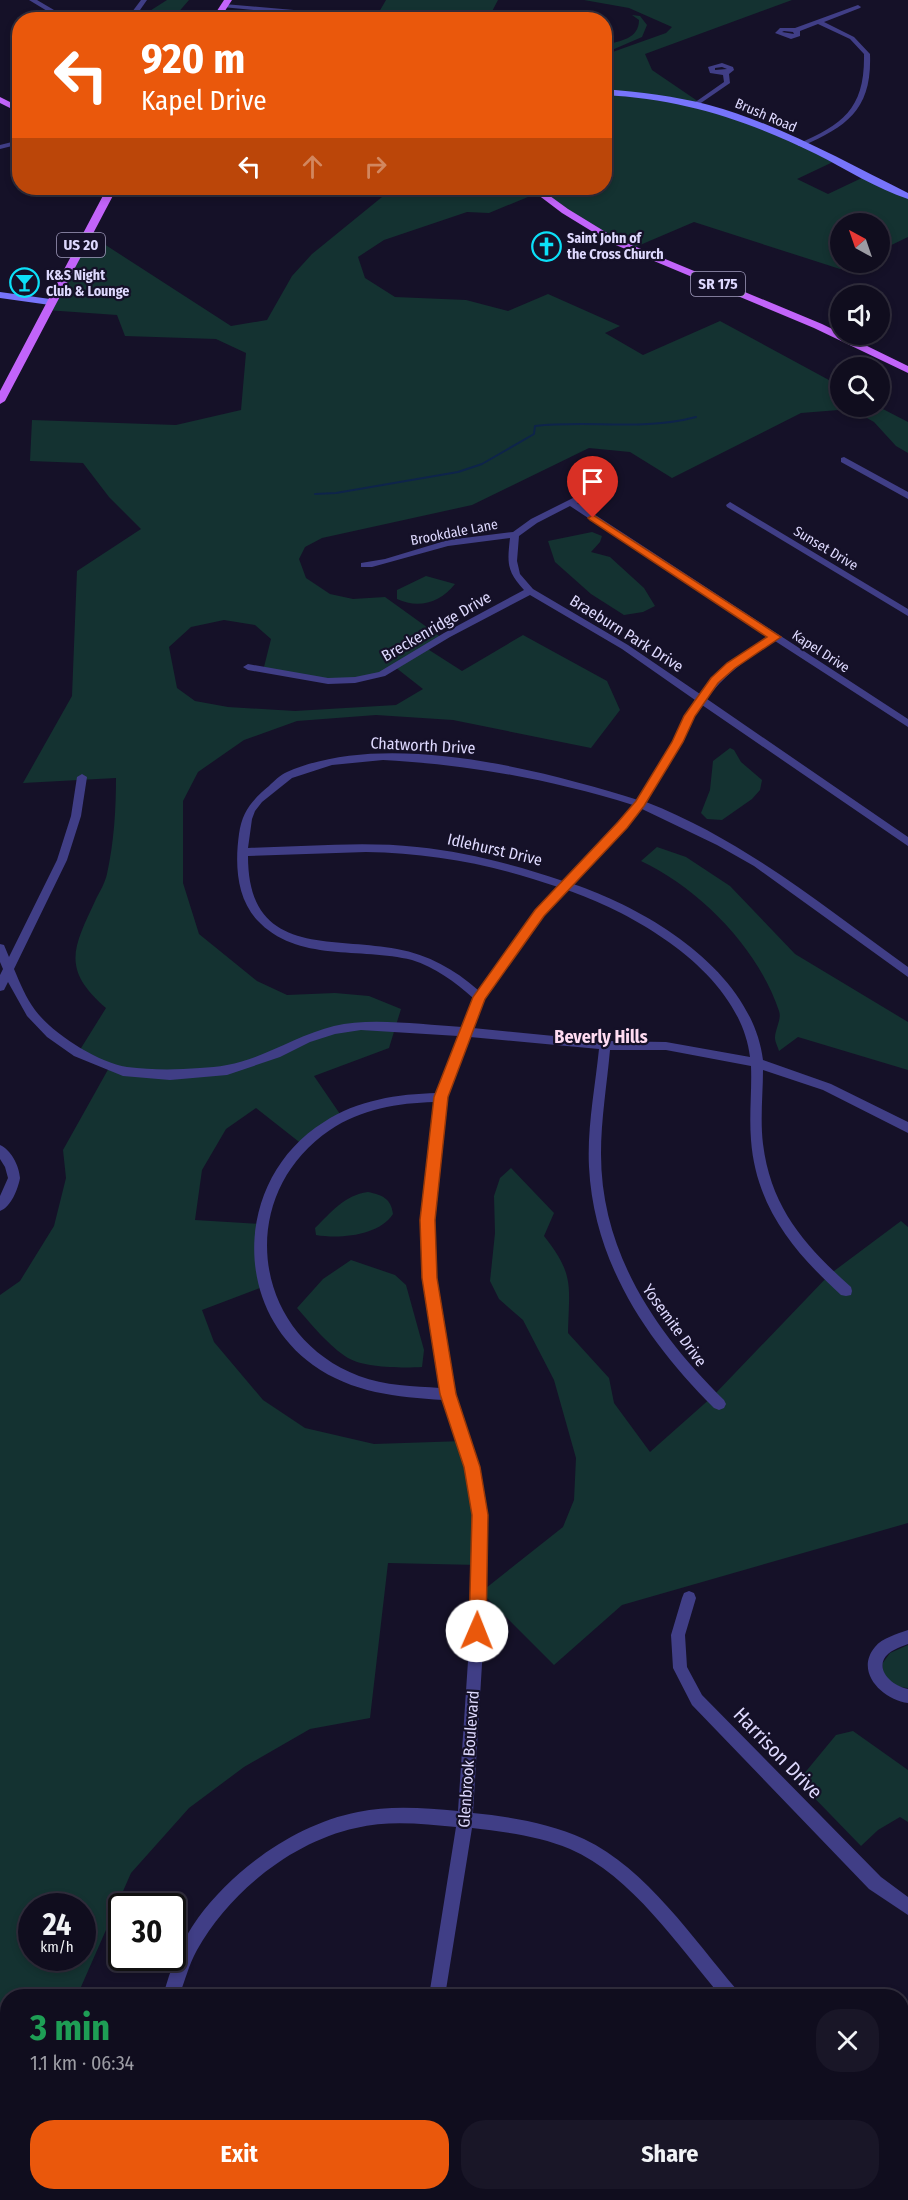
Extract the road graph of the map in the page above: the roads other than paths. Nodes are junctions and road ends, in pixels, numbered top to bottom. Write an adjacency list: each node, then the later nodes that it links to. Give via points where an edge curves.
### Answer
1 (32, 0): 4 (street)
2 (226, 3): 5 (street)
3 (858, 7): 6 (street)
4 (54, 12)
5 (310, 12)
6 (819, 22): 7 (street); 11 (street, via 852,38 867,54 867,61 860,104 852,115 838,127)
7 (796, 30)
8 (726, 73): 10 (street, via 729,80 724,87)
9 (612, 93): 10 (street, Brush Road)
10 (696, 104): 11 (street, Brush Road, via 742,118)
11 (800, 145): 14 (street, Brush Road)
12 (108, 195): 16 (main road, US 20)
13 (543, 195): 17 (main road, SR 175, via 614,241 818,326)
14 (908, 196)
15 (0, 295): 16 (street)
16 (50, 302): 18 (main road, US 20)
17 (908, 370)
18 (3, 386): 19 (main road, US 20)
19 (0, 401)
20 (844, 460): 22 (street)
21 (611, 482): 23 (street)
22 (908, 496)
23 (570, 502): 25 (street, via 534,520); 29 (street, Kapel Drive)
24 (730, 505): 28 (street, Sunset Drive)
25 (515, 535): 26 (street, Brookdale Lane, via 429,547); 27 (street, Braeburn Park Drive, via 512,561 516,575)
26 (364, 565)
27 (530, 591): 30 (street, Breckenridge Drive, via 382,674 328,681); 31 (street, Braeburn Park Drive)
28 (908, 613)
29 (775, 637): 31 (street, Glenbrook Boulevard, via 731,665); 32 (street, Kapel Drive)
30 (248, 667)
31 (701, 698): 34 (street, Glenbrook Boulevard); 35 (street, Braeburn Park Drive)
32 (908, 724)
33 (82, 777): 39 (street, via 76,816 62,861)
34 (640, 804): 36 (street, Chatworth Drive, via 489,765 428,759 344,758 286,775 266,790 249,813); 37 (street, Glenbrook Boulevard); 40 (street, Chatworth Drive, via 735,850)
35 (908, 842)
36 (244, 852): 37 (street, Idlehurst Drive, via 370,849 437,853 521,869); 42 (street, Chatworth Drive, via 243,881 252,904 277,929 320,947 386,950 414,957 456,977)
37 (565, 884): 42 (street, Glenbrook Boulevard, via 539,913); 45 (street, Idlehurst Drive, via 627,911 672,939 711,971 743,1015)
38 (0, 948): 39 (street)
39 (9, 967): 41 (street); 43 (street, via 31,1013 51,1034 78,1053 123,1071 170,1075 227,1070 276,1054 306,1039 361,1026)
40 (908, 973)
41 (0, 987)
42 (479, 997): 43 (street, Glenbrook Boulevard)
43 (465, 1032): 44 (street); 46 (street, Glenbrook Boulevard)
44 (605, 1045): 45 (street, via 666,1046); 52 (street, Yosemite Drive, via 595,1166 602,1225 622,1278 649,1323 685,1370)
45 (757, 1063): 47 (street, via 826,1087); 50 (street, Idlehurst Drive, via 756,1139 767,1190 806,1253)
46 (441, 1097): 51 (street, Glenbrook Boulevard, via 427,1220 430,1278); 51 (street, via 408,1098 368,1106 313,1135 275,1179 266,1204 259,1249 261,1275 276,1316 289,1334 330,1369 381,1389)
47 (908, 1128)
48 (0, 1150): 49 (street, via 14,1166 14,1178)
49 (0, 1206)
50 (846, 1291)
51 (448, 1394): 56 (street, Glenbrook Boulevard, via 472,1467 480,1515)
52 (719, 1404)
53 (688, 1598): 57 (street, Harrison Drive, via 678,1635 680,1668 697,1700 875,1883)
54 (908, 1637): 55 (street, via 888,1646 875,1661 881,1683 891,1692)
55 (908, 1696)
56 (465, 1820): 58 (street, via 399,1815 355,1820 311,1835 272,1858 217,1906 190,1945); 59 (street, Glenbrook Boulevard); 60 (street, via 549,1832 594,1853 634,1884)
57 (908, 1907)
58 (174, 1989)
59 (438, 1989)
60 (725, 1989)

